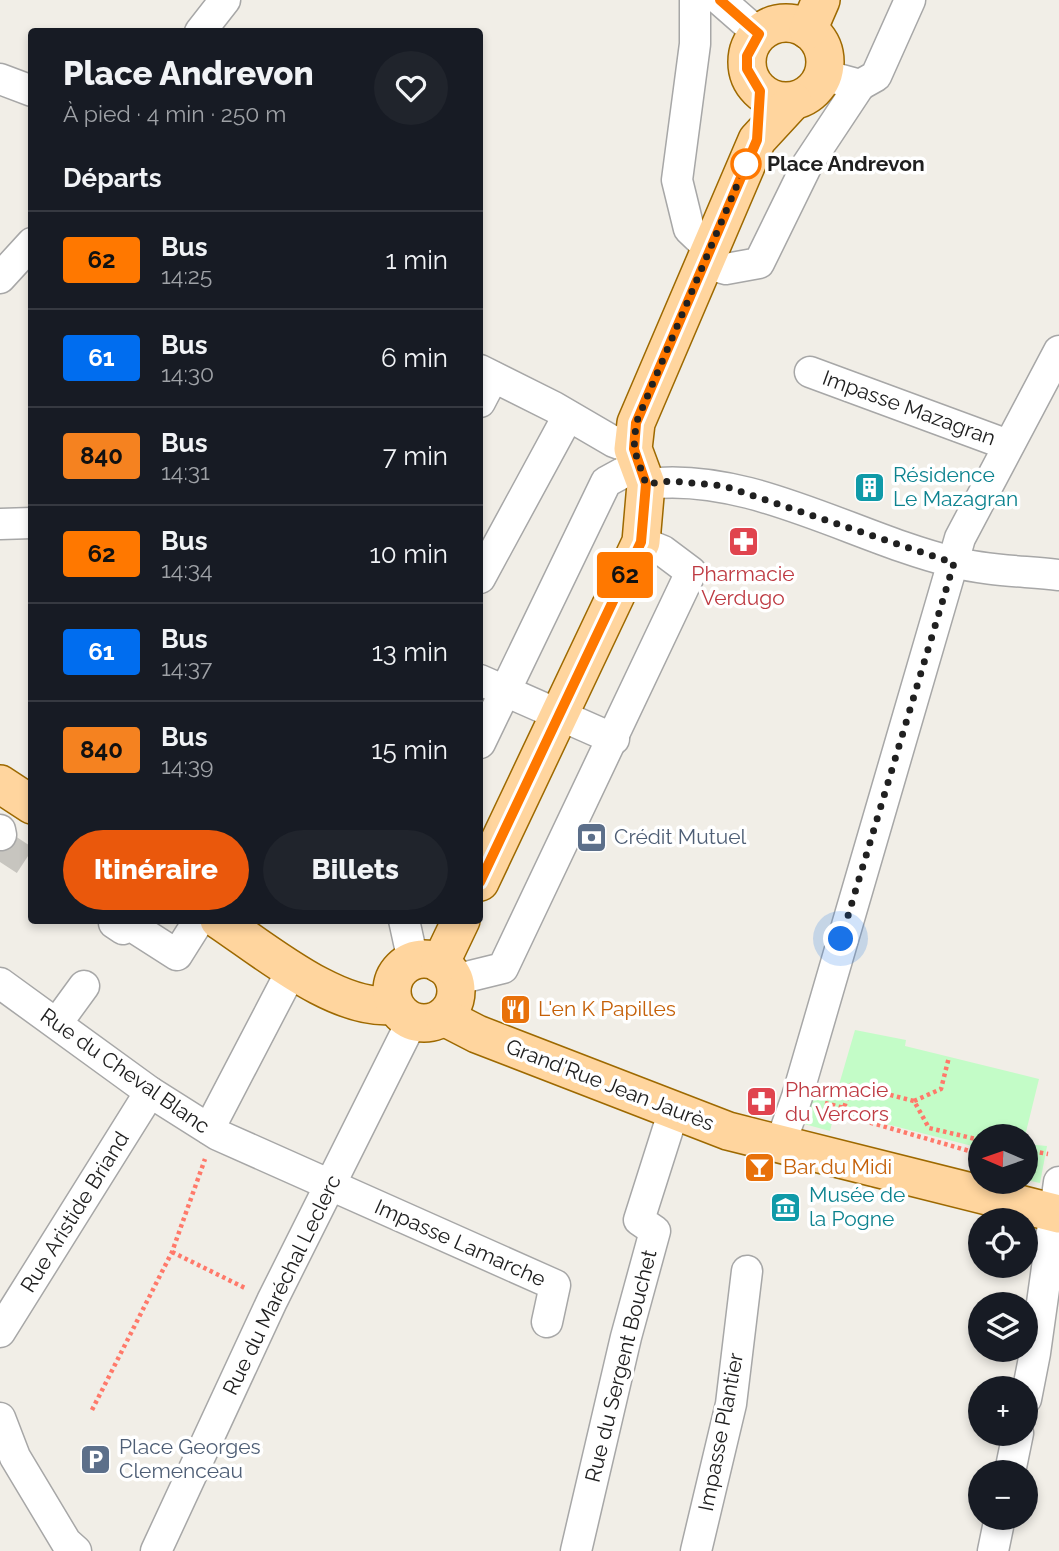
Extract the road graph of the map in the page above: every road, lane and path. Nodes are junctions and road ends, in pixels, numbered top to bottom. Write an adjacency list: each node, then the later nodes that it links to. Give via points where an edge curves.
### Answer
1 (225, 0): 6 (street)
2 (695, 0): 14 (street, via 695,44 677,180 689,229)
3 (720, 0): 7 (street)
4 (910, 0): 10 (street, via 876,76)
5 (814, 15): 7 (main road); 8 (main road, via 824,50)
6 (203, 28)
7 (759, 34): 12 (main road, via 751,44 747,69)
8 (823, 75): 10 (street); 12 (main road, via 811,92)
9 (0, 79): 11 (street)
10 (860, 85): 14 (street, via 807,165 759,262 726,269)
11 (28, 89)
12 (776, 96): 14 (main road)
13 (28, 247): 15 (street)
14 (707, 256): 21 (main road, via 636,423)
15 (0, 278)
16 (1059, 351): 20 (street)
17 (810, 372): 20 (street, Impasse Mazagran)
18 (484, 383): 19 (street)
19 (568, 416): 21 (street, via 614,442); 26 (street)
20 (1008, 444): 25 (street, via 960,538)
21 (639, 466): 24 (main road); 25 (street, via 672,481 724,486); 28 (street, via 606,482)
22 (28, 523): 23 (street)
23 (0, 524)
24 (641, 542): 29 (main road); 31 (street, via 663,551 691,572)
25 (954, 563): 27 (street); 51 (street)
26 (483, 572)
27 (1059, 575)
28 (492, 685): 29 (street); 30 (street)
29 (559, 715): 31 (street); 36 (main road)
30 (483, 728)
31 (614, 739): 43 (street, via 503,968)
32 (0, 784): 33 (main road)
33 (28, 802)
34 (0, 830): 35 (street)
35 (1, 835)
36 (483, 876)
37 (129, 924): 38 (street, via 177,955)
38 (196, 924)
39 (225, 924): 42 (main road, Grand'Rue Jean Jaurès)
40 (407, 924): 43 (street)
41 (459, 924): 43 (main road)
42 (293, 968): 46 (main road, Grand'Rue Jean Jaurès, via 349,1000); 53 (street)
43 (436, 968): 46 (main road, via 456,993 452,1006); 46 (main road, via 401,968 394,978 391,992)
44 (0, 983): 47 (street, Rue du Cheval Blanc)
45 (84, 986): 47 (street)
46 (416, 1014): 52 (main road, Grand'Rue Jean Jaurès); 60 (street, Rue du Maréchal Leclerc)
47 (57, 1023): 49 (street, Rue du Cheval Blanc)
48 (949, 1057): 50 (path, via 941,1089)
49 (150, 1092): 53 (street, Rue du Cheval Blanc); 67 (street, Rue Aristide Briand)
50 (914, 1101): 51 (path, via 851,1085 844,1108); 54 (path, via 929,1128)
51 (794, 1103): 55 (street); 56 (path)
52 (674, 1110): 55 (main road, Grand'Rue Jean Jaurès); 75 (street, Rue du Sergent Bouchet, via 639,1220 655,1231)
53 (213, 1132): 60 (street, Rue du Cheval Blanc); 63 (path)
54 (968, 1137)
55 (780, 1145): 59 (main road, Grand'Rue Jean Jaurès, via 812,1138); 62 (main road, Grand'Rue Jean Jaurès)
56 (968, 1151)
57 (1038, 1152): 58 (path)
58 (1059, 1156)
59 (968, 1176)
60 (331, 1185): 65 (street, Rue du Maréchal Leclerc); 66 (street, Impasse Lamarche, via 555,1285)
61 (1032, 1194): 62 (main road)
62 (1057, 1203): 68 (street)
63 (172, 1252): 65 (path); 69 (path)
64 (747, 1271): 76 (street, Impasse Plantier, via 731,1404)
65 (272, 1301): 74 (street, Rue du Maréchal Leclerc)
66 (547, 1322)
67 (0, 1332)
68 (1030, 1376)
69 (92, 1410)
70 (0, 1418): 71 (street)
71 (7, 1464): 73 (street)
72 (997, 1530): 77 (street)
73 (76, 1551)
74 (156, 1551)
75 (576, 1551)
76 (696, 1551)
77 (993, 1551)

